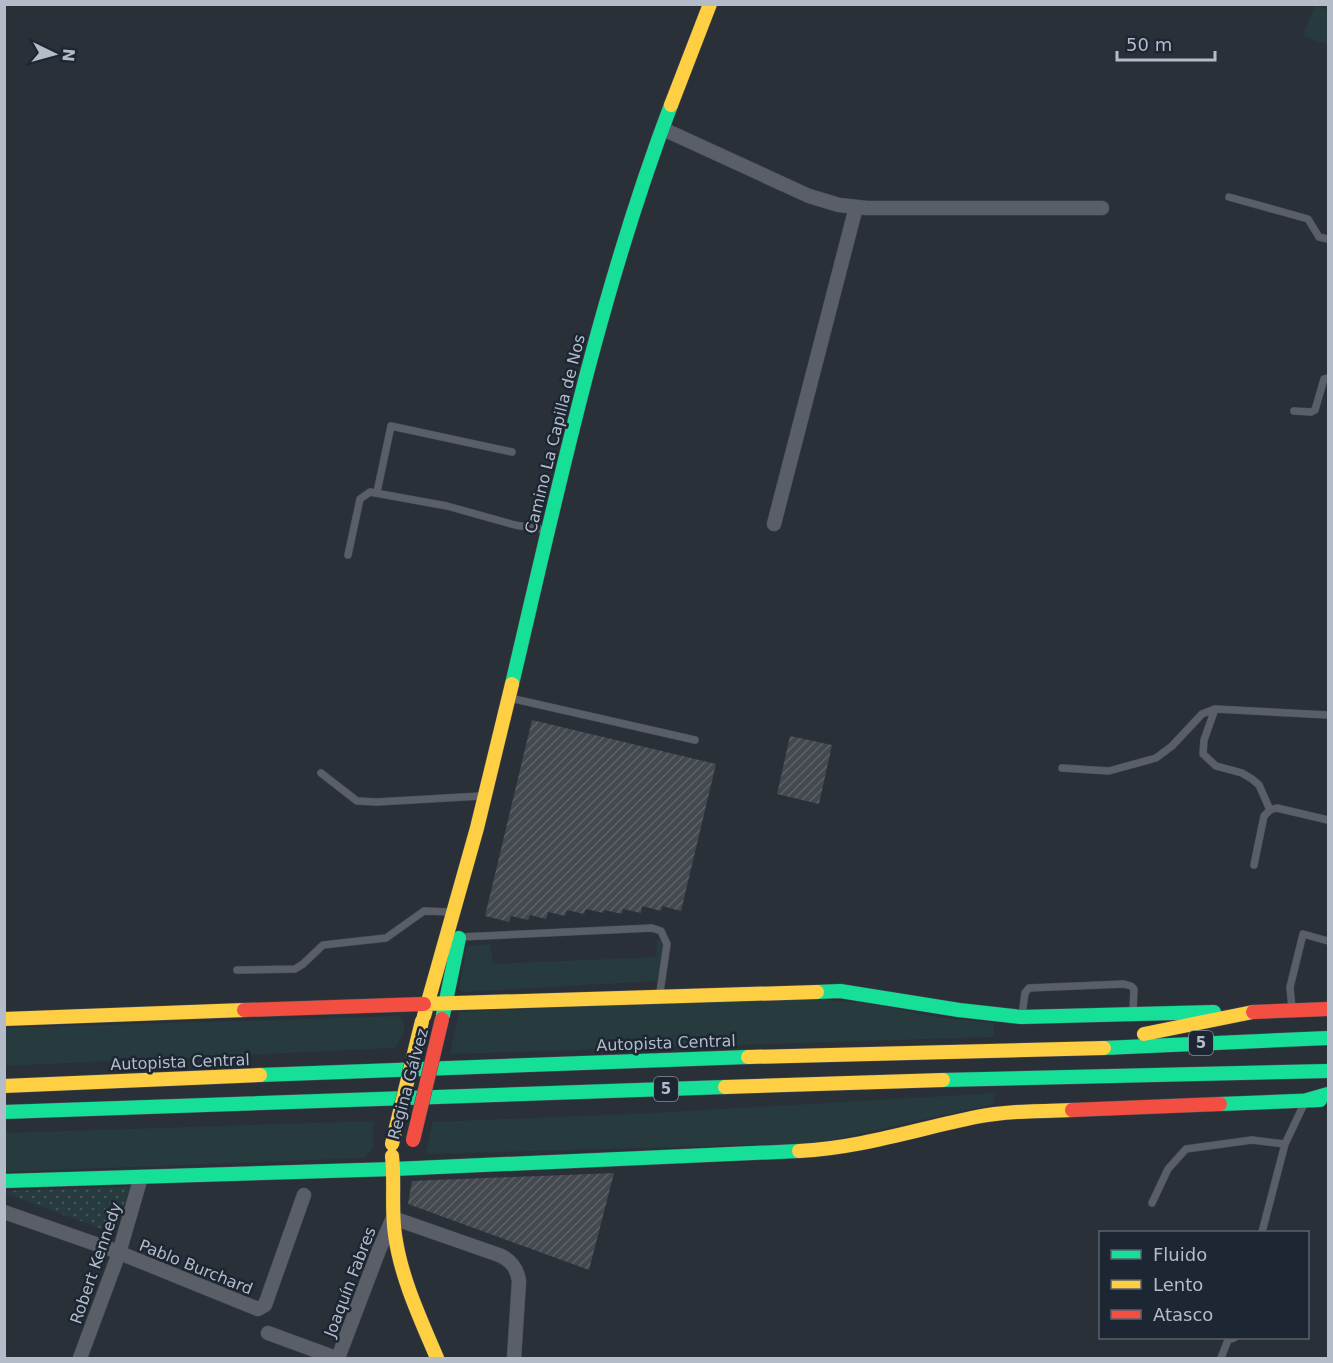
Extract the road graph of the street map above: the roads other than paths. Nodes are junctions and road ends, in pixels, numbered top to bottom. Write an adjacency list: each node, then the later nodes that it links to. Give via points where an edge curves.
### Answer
1 (710, 4): 2 (main road, Camino La Capilla de Nos)
2 (663, 129): 4 (street, via 809,196); 12 (main road, Camino La Capilla de Nos, via 618,258)
3 (1229, 196): 6 (lane, via 1308,219 1319,237)
4 (856, 207): 5 (street); 11 (street)
5 (1102, 208)
6 (1329, 239)
7 (1329, 378): 8 (lane, via 1324,379 1315,410)
8 (1294, 411)
9 (512, 452): 10 (lane, via 391,426)
10 (376, 492): 12 (lane); 13 (lane, via 367,492 360,499)
11 (774, 524)
12 (548, 531): 14 (main road, Camino La Capilla de Nos)
13 (348, 555)
14 (508, 697): 17 (lane); 20 (main road, Camino La Capilla de Nos)
15 (1215, 710): 16 (lane); 18 (lane, via 1202,714 1156,758 1109,771); 21 (lane, via 1203,754 1216,766 1252,779 1259,785)
16 (1329, 715)
17 (695, 740)
18 (1062, 768)
19 (321, 773): 20 (lane, via 357,801)
20 (484, 796): 24 (main road, Camino La Capilla de Nos)
21 (1270, 810): 22 (lane, via 1278,808); 23 (lane, via 1264,816)
22 (1329, 820)
23 (1254, 865)
24 (464, 882): 25 (main road, Camino La Capilla de Nos); 26 (main road, Camino La Capilla de Nos)
25 (454, 912): 28 (lane, via 424,911 386,938 323,945 295,969); 31 (main road, Camino La Capilla de Nos)
26 (459, 937): 29 (lane, via 652,928 661,931 667,944); 30 (main road, Camino La Capilla de Nos)
27 (1329, 941): 33 (lane, via 1304,934 1290,987)
28 (237, 970)
29 (659, 995): 30 (main road); 36 (main road, via 840,991)
30 (446, 1003): 31 (main road); 47 (main road, Regina Gálvez, bridge, via 413,1140)
31 (428, 1004): 37 (main road); 47 (main road, Regina Gálvez, bridge, via 392,1144)
32 (1329, 1009): 33 (main road)
33 (1292, 1010): 34 (main road)
34 (1253, 1012): 35 (main road); 39 (main road)
35 (1133, 1013): 36 (main road); 36 (lane, via 1134,989 1124,984 1029,988)
36 (1021, 1017)
37 (4, 1019)
38 (1329, 1038): 39 (main road, Autopista Central / 5)
39 (1074, 1049): 41 (main road, Autopista Central / 5, via 687,1058)
40 (1329, 1071): 45 (main road, 5)
41 (4, 1086)
42 (1329, 1094): 43 (main road)
43 (1306, 1100): 44 (main road); 46 (lane); 47 (main road, via 1000,1113 819,1150)
44 (1329, 1100)
45 (4, 1112)
46 (1285, 1144): 51 (lane, via 1252,1140 1186,1149 1168,1169); 54 (lane)
47 (394, 1168): 48 (main road); 53 (main road, Regina Gálvez)
48 (141, 1177): 49 (main road); 55 (street, Robert Kennedy)
49 (4, 1181)
50 (304, 1195): 55 (street, Pablo Burchard, via 261,1308)
51 (1152, 1203)
52 (4, 1212): 55 (street, Pablo Burchard)
53 (393, 1218): 59 (street, Joaquín Fabres); 60 (main road, Regina Gálvez, via 401,1265); 61 (street, via 510,1261 519,1281)
54 (1263, 1231)
55 (119, 1253): 58 (street, Robert Kennedy)
56 (268, 1334): 59 (street)
57 (1231, 1339): 62 (lane)
58 (80, 1359)
59 (337, 1359)
60 (437, 1359)
61 (514, 1359)
62 (1221, 1359)

